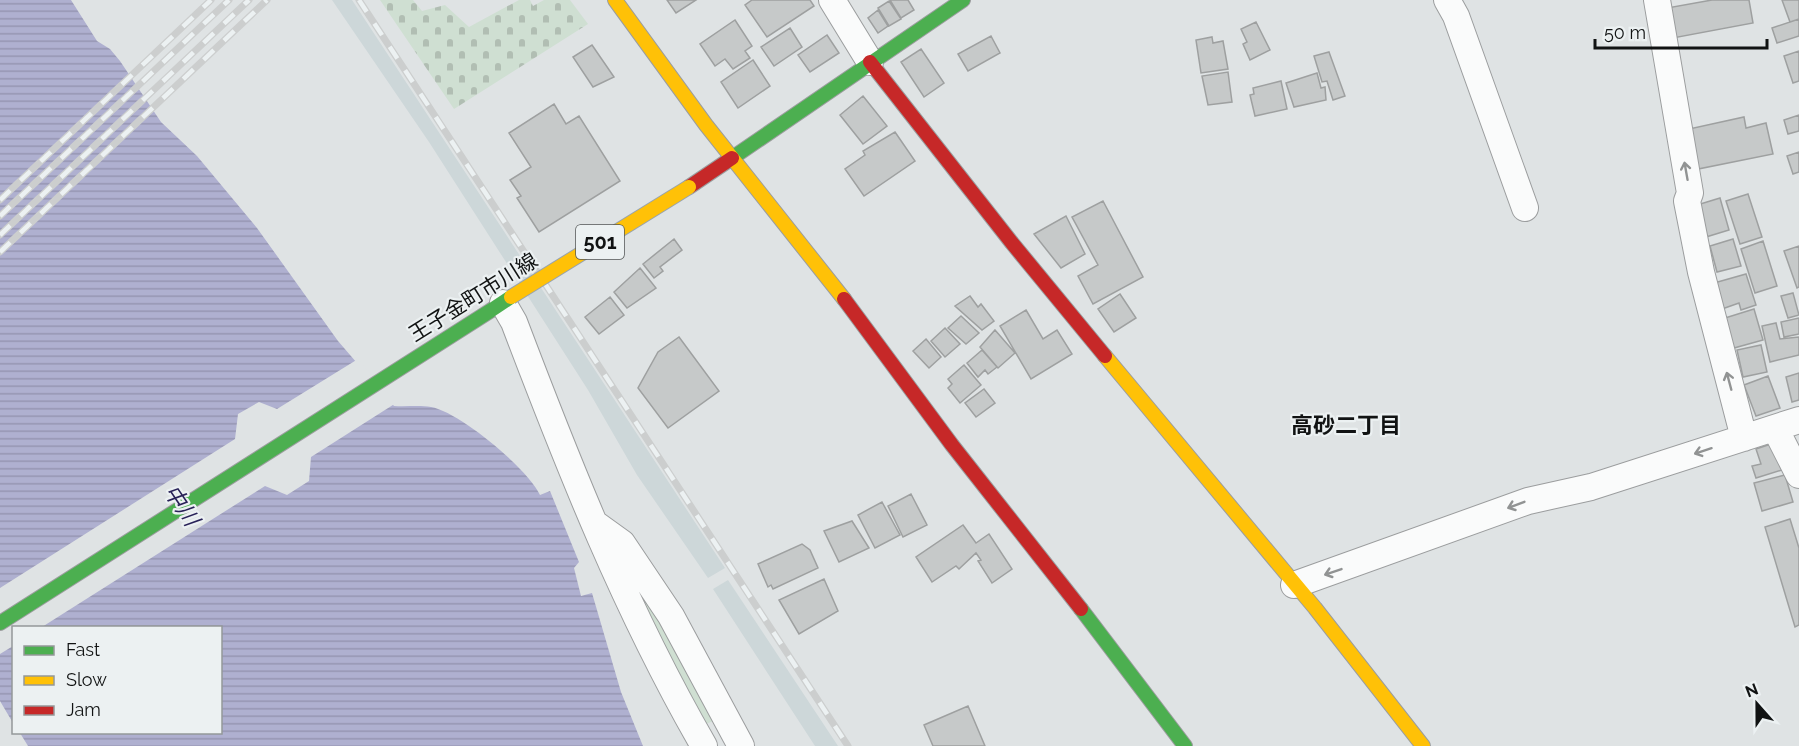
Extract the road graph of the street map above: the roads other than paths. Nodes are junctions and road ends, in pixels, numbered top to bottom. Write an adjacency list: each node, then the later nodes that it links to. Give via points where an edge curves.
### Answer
1 (615, 0): 7 (street)
2 (832, 0): 6 (street)
3 (963, 0): 6 (street, 王子金町市川線 / 501)
4 (1447, 0): 8 (street)
5 (1657, 0): 11 (street, one-way to 5, via 1686,201 1690,193)
6 (870, 62): 7 (street, 王子金町市川線 / 501); 14 (street, via 1042,280)
7 (732, 158): 9 (street, 王子金町市川線 / 501, bridge); 18 (street, via 850,306 952,445)
8 (1525, 208)
9 (502, 304): 13 (street, via 514,322); 15 (street, 王子金町市川線 / 501)
10 (1787, 424): 11 (street); 12 (street)
11 (1744, 438): 14 (street, one-way to 14, via 1591,487 1528,501)
12 (1799, 475)
13 (593, 522): 16 (street, via 636,617); 17 (street, via 622,543 671,616)
14 (1294, 585): 19 (street)
15 (0, 622)
16 (704, 746)
17 (741, 746)
18 (1185, 746)
19 (1423, 746)

